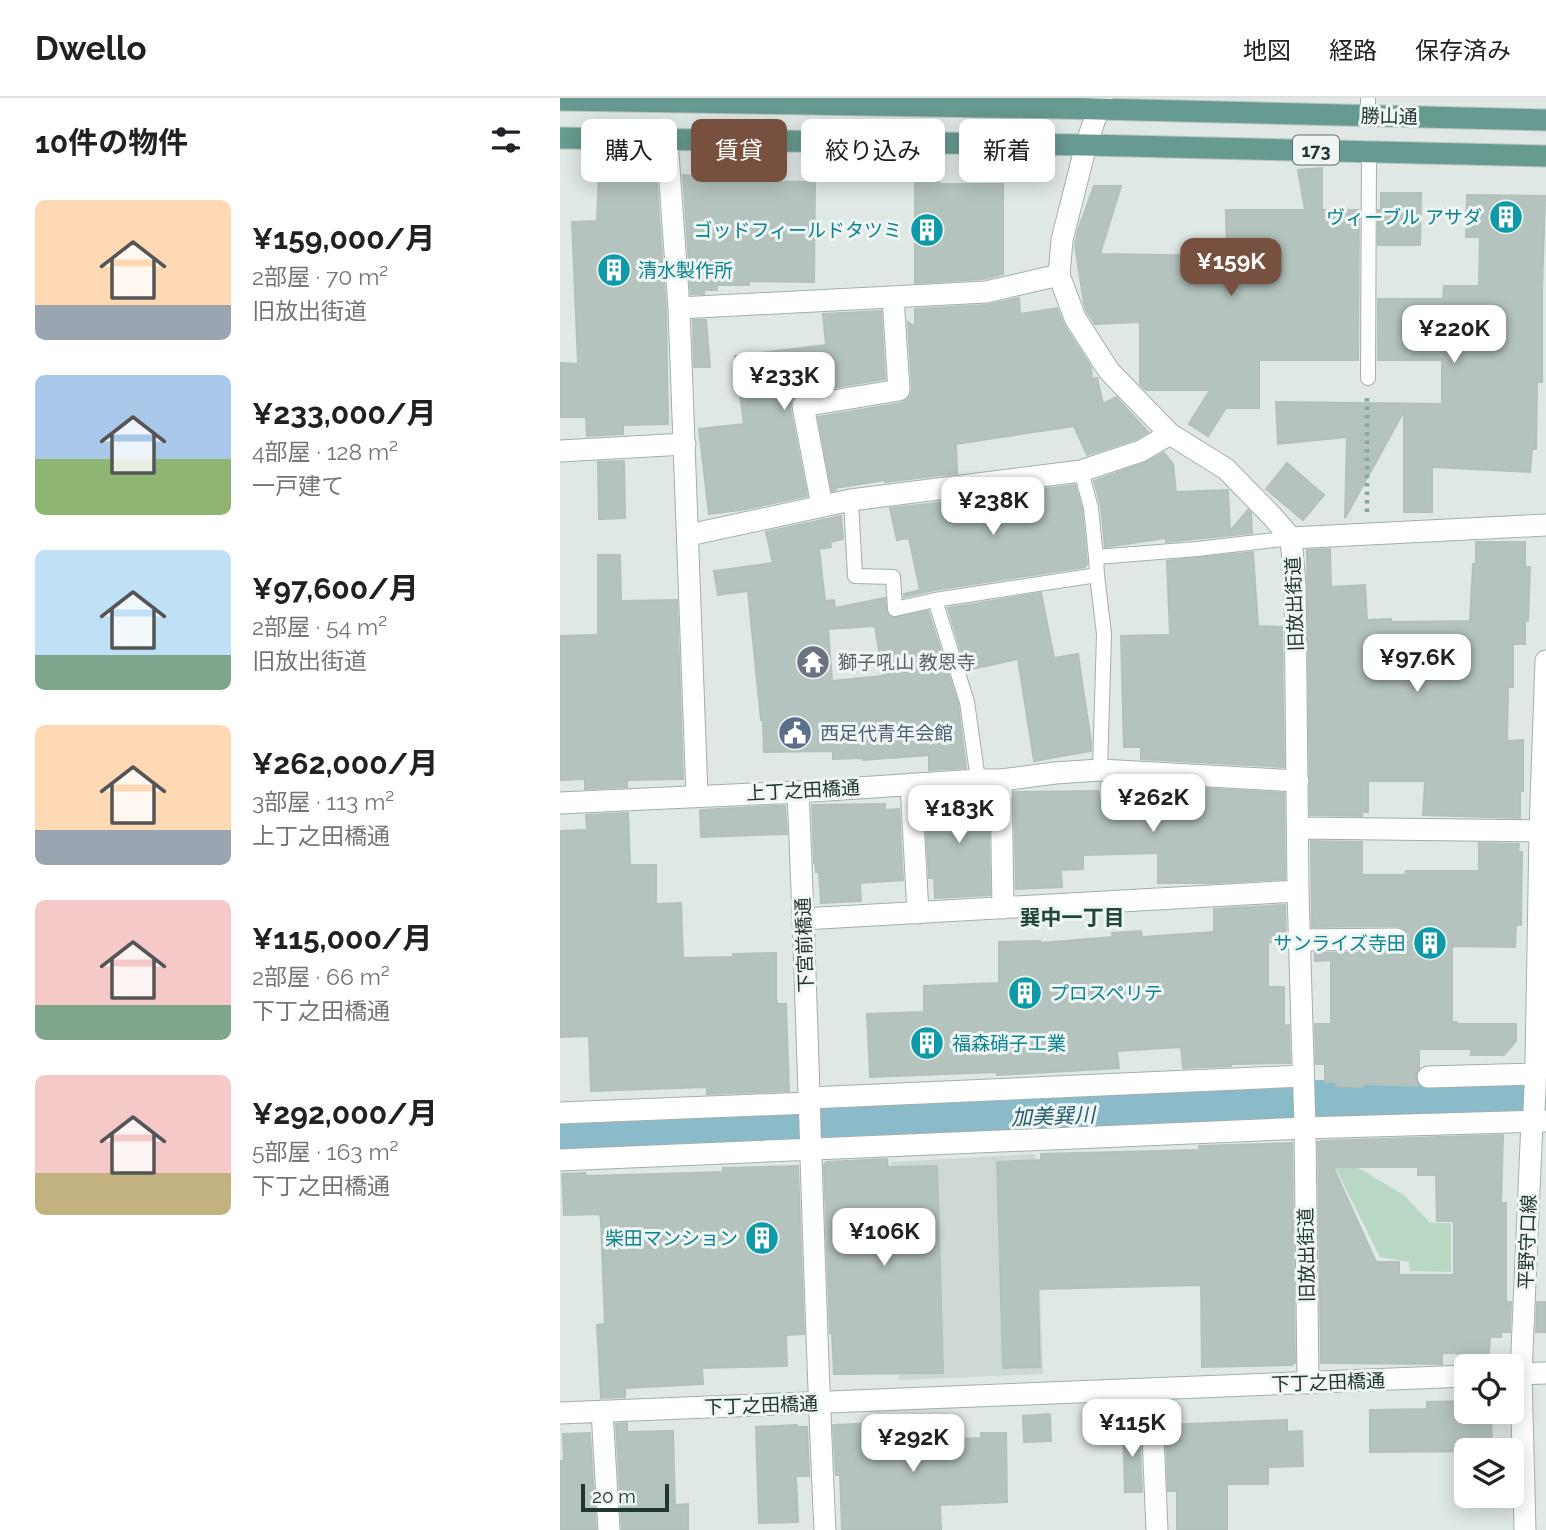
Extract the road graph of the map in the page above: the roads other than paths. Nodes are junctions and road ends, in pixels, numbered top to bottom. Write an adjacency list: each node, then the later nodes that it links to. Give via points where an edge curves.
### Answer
1 (560, 100): 2 (main road, 勝山通 / 173)
2 (874, 101): 3 (main road, 勝山通 / 173)
3 (1101, 104): 4 (main road, 勝山通 / 173); 9 (street, 旧放出街道)
4 (1368, 107): 5 (main road, 勝山通 / 173)
5 (1546, 120)
6 (560, 138): 7 (main road, 勝山通 / 173)
7 (581, 139)
8 (677, 141): 9 (main road, 勝山通 / 173)
9 (1086, 145): 10 (main road, 勝山通 / 173); 13 (street, 旧放出街道, via 1062,240)
10 (1369, 152): 11 (main road, 勝山通 / 173); 16 (lane)
11 (1546, 156)
12 (670, 182): 15 (street)
13 (1059, 275): 14 (street, via 986,292); 17 (street, 旧放出街道, via 1075,318 1109,371)
14 (893, 297): 15 (street); 22 (street, via 899,390 803,406)
15 (679, 309): 18 (street)
16 (1368, 378)
17 (1170, 434): 20 (street, via 1141,451); 25 (street, 旧放出街道, via 1226,469)
18 (685, 444): 19 (street); 24 (street)
19 (560, 451)
20 (1082, 471): 21 (street); 26 (lane)
21 (851, 500): 22 (street); 28 (lane, via 855,576 893,577 895,609)
22 (822, 506): 24 (street)
23 (1546, 525): 25 (street)
24 (689, 535): 36 (street)
25 (1291, 538): 26 (lane); 33 (street, 旧放出街道)
26 (1096, 557): 27 (lane)
27 (1097, 575): 28 (lane); 30 (lane, via 1104,634)
28 (935, 600): 31 (lane, via 967,702)
29 (1546, 661): 39 (street, 平野守口線)
30 (1100, 770): 32 (street, 上丁之田橋通); 33 (street, 上丁之田橋通)
31 (978, 780): 32 (street, 上丁之田橋通); 34 (street, 上丁之田橋通)
32 (1001, 780): 41 (street)
33 (1298, 782): 38 (street, 旧放出街道)
34 (911, 784): 35 (street, 上丁之田橋通); 42 (street)
35 (798, 792): 36 (street, 上丁之田橋通); 43 (street, 下宮前橋通)
36 (697, 796): 37 (street, 上丁之田橋通)
37 (560, 803)
38 (1298, 828): 39 (street); 40 (street, 旧放出街道)
39 (1543, 831): 46 (street, 平野守口線)
40 (1298, 891): 41 (street); 45 (street, 旧放出街道)
41 (1003, 908): 42 (street)
42 (918, 913): 43 (street)
43 (803, 919): 49 (street, 下宮前橋通)
44 (1397, 939): 45 (street)
45 (1300, 940): 48 (street, 旧放出街道)
46 (1538, 1073): 47 (street); 51 (street, 平野守口線)
47 (1428, 1077)
48 (1303, 1079): 49 (street); 52 (street, 旧放出街道)
49 (809, 1103): 50 (street); 53 (street, 下宮前橋通)
50 (560, 1113)
51 (1537, 1118): 52 (street); 55 (street, 平野守口線)
52 (1305, 1125): 53 (street); 59 (street, 旧放出街道)
53 (810, 1147): 54 (street); 61 (street)
54 (560, 1160)
55 (1519, 1354)
56 (1546, 1373): 57 (street)
57 (1524, 1374)
58 (1454, 1377): 59 (street, 下丁之田橋通)
59 (1308, 1383): 60 (street, 下丁之田橋通)
60 (1151, 1390): 61 (street, 下丁之田橋通); 67 (street)
61 (819, 1403): 62 (street, 下丁之田橋通); 66 (street)
62 (602, 1411): 63 (street, 下丁之田橋通); 65 (street)
63 (560, 1413)
64 (1520, 1424): 68 (street, 平野守口線)
65 (610, 1530)
66 (825, 1530)
67 (1157, 1530)
68 (1525, 1530)

